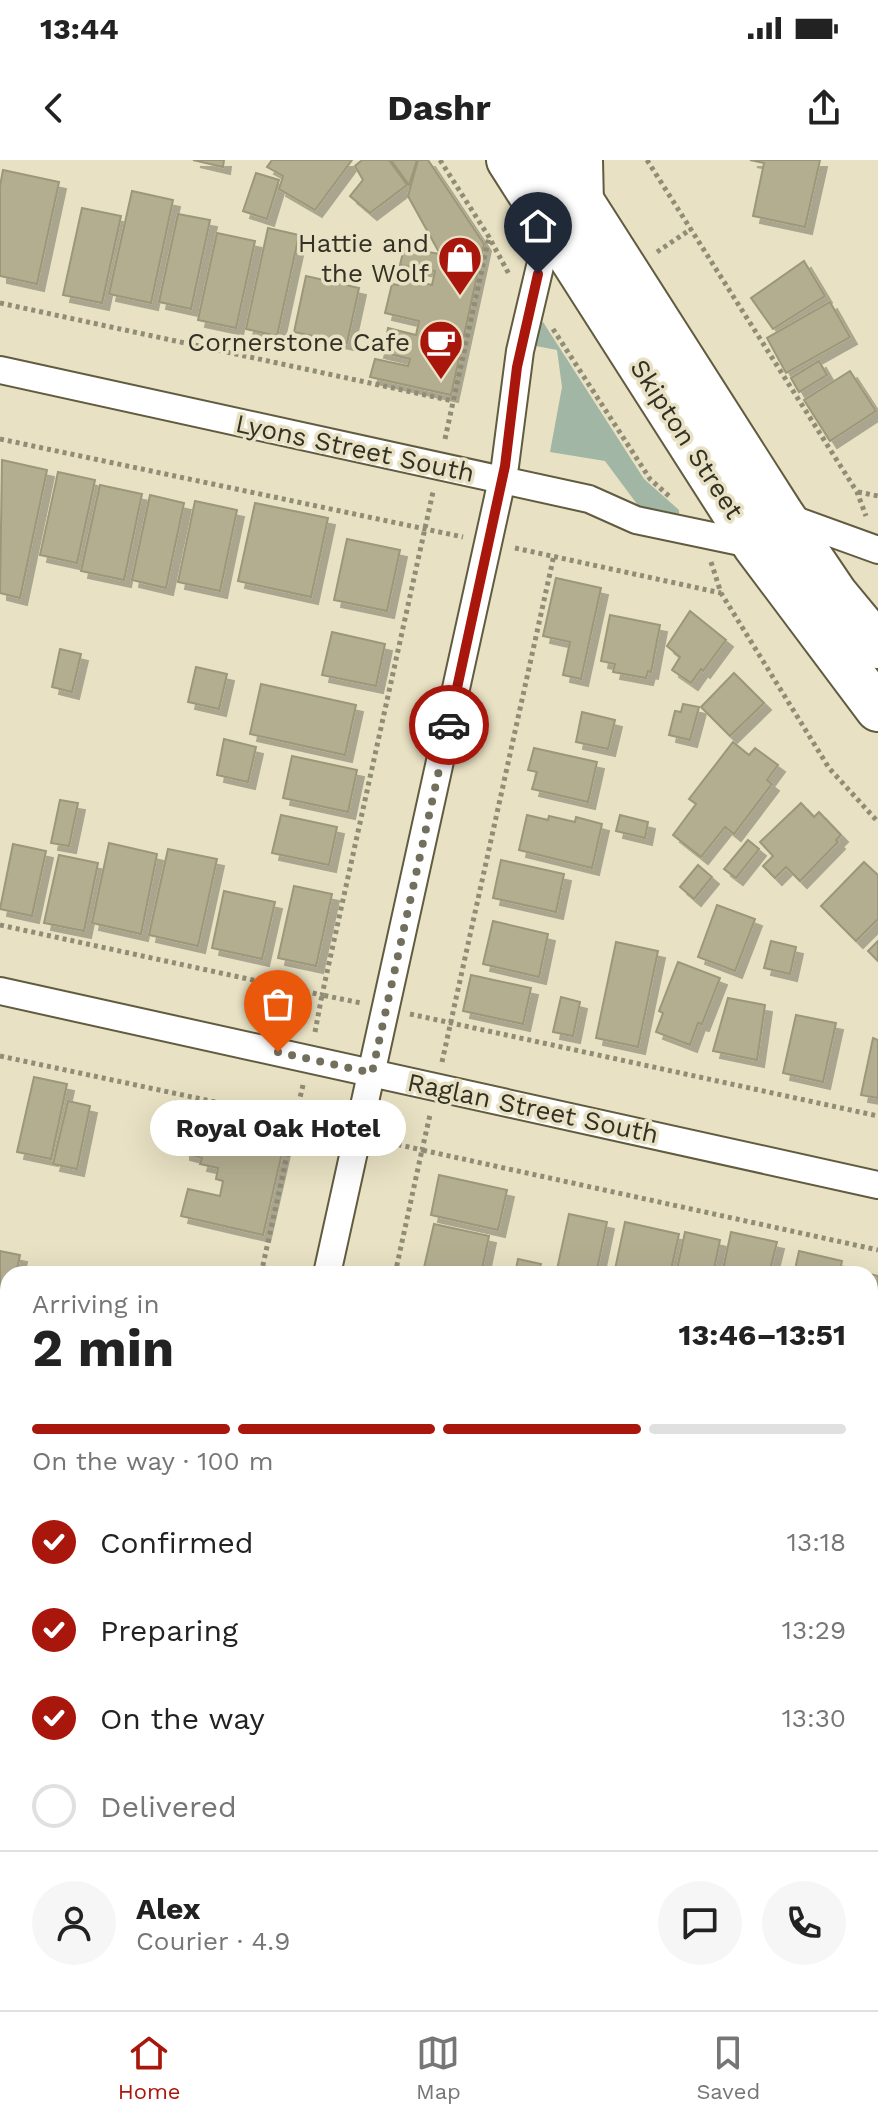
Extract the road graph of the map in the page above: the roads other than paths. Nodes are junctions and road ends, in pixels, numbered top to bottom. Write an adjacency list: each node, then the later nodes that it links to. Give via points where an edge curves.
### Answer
1 (509, 160): 4 (highway, Skipton Street)
2 (555, 160): 4 (highway, Skipton Street)
3 (589, 160): 4 (street)
4 (570, 220): 6 (street, via 532,299); 7 (highway, Skipton Street)
5 (0, 370): 6 (street, Lyons Street South)
6 (502, 480): 7 (street, Lyons Street South, via 698,533); 12 (street)
7 (768, 530): 8 (street, Lyons Street South); 9 (highway, Skipton Street, via 835,594); 10 (highway, Skipton Street)
8 (878, 550)
9 (878, 646)
10 (878, 709)
11 (0, 991): 12 (street, Raglan Street South)
12 (372, 1073): 13 (street, Raglan Street South); 14 (street)
13 (878, 1185)
14 (329, 1266)

